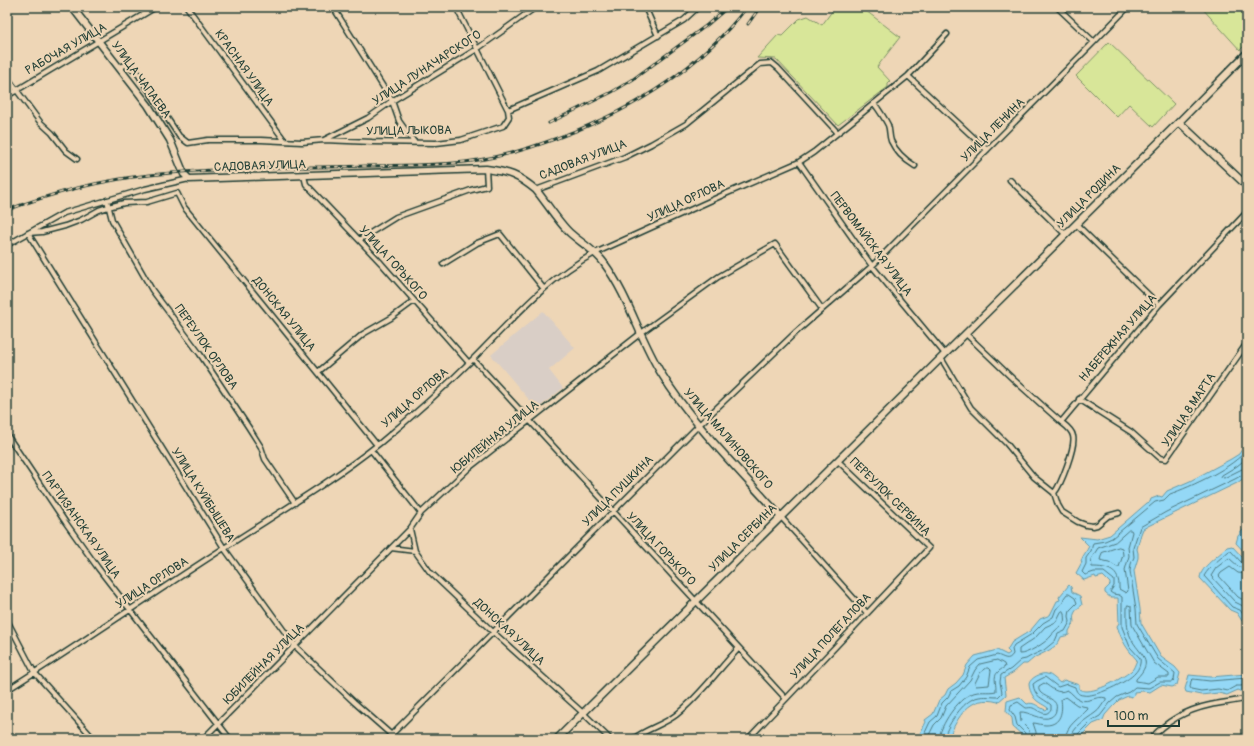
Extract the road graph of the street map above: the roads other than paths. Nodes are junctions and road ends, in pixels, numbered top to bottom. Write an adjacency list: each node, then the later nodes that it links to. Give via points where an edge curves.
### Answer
1 (72, 7): 13 (street, УЛИЦА ЧАПАЕВА)
2 (156, 7): 13 (street, РАБОЧАЯ УЛИЦА)
3 (187, 7): 28 (street, КРАСНАЯ УЛИЦА)
4 (333, 7): 22 (street)
5 (456, 7): 15 (street)
6 (536, 7): 15 (street, УЛИЦА ЛУНАЧАРСКОГО)
7 (646, 7): 12 (street)
8 (698, 7): 12 (street, via 684,20)
9 (1057, 7): 14 (street)
10 (1128, 7): 14 (street, УЛИЦА ЛЕНИНА)
11 (948, 34): 18 (street, УЛИЦА ОРЛОВА)
12 (658, 36): 24 (street, via 598,72)
13 (99, 42): 17 (street, УЛИЦА ЧАПАЕВА); 20 (street, РАБОЧАЯ УЛИЦА)
14 (1094, 42): 30 (street, УЛИЦА ЛЕНИНА)
15 (477, 49): 22 (street, УЛИЦА ЛУНАЧАРСКОГО); 24 (street)
16 (1247, 53): 25 (street, УЛИЦА РОДИНА)
17 (119, 67): 28 (street, УЛИЦА ЛЫКОВА, via 125,65 136,71 179,136 188,142); 36 (street, УЛИЦА ЧАПАЕВА, via 148,105 170,140)
18 (908, 76): 23 (street, УЛИЦА ОРЛОВА); 30 (street)
19 (7, 77): 20 (street)
20 (16, 90): 21 (street, РАБОЧАЯ УЛИЦА); 31 (street, via 40,122)
21 (7, 96)
22 (392, 101): 27 (street, УЛИЦА ЛУНАЧАРСКОГО, via 368,118); 29 (street, via 399,121)
23 (874, 103): 26 (street, УЛИЦА ОРЛОВА); 33 (street, via 888,125 894,146 901,156)
24 (508, 110): 29 (street, УЛИЦА ЛЫКОВА, via 509,117 503,126 461,140)
25 (1179, 122): 38 (street); 43 (street, УЛИЦА РОДИНА)
26 (837, 132): 32 (street, УЛИЦА ОРЛОВА); 39 (street, САДОВАЯ УЛИЦА, via 778,68 772,63 760,64 686,124 651,144 610,163)
27 (324, 140): 28 (street, УЛИЦА ЛЫКОВА); 29 (street, УЛИЦА ЛЫКОВА)
28 (285, 141)
29 (414, 142)
30 (987, 150): 50 (street, УЛИЦА ЛЕНИНА)
31 (77, 159)
32 (799, 162): 48 (street, УЛИЦА ОРЛОВА); 50 (street, ПЕРВОМАЙСКАЯ УЛИЦА)
33 (915, 166)
34 (486, 169): 35 (street, САДОВАЯ УЛИЦА); 39 (street, САДОВАЯ УЛИЦА, via 515,175); 46 (street, via 487,186 396,217)
35 (304, 176): 36 (street, САДОВАЯ УЛИЦА); 46 (street, УЛИЦА ГОРЬКОГО, via 306,184)
36 (189, 179): 40 (street, САДОВАЯ УЛИЦА)
37 (1010, 180): 45 (street)
38 (1247, 186)
39 (536, 190): 48 (street, УЛИЦА МАЛИНОВСКОГО, via 568,232)
40 (107, 200): 41 (street, ПЕРЕУЛОК ОРЛОВА); 44 (street, САДОВАЯ УЛИЦА, via 64,213)
41 (108, 207): 44 (street, via 65,226); 61 (street, ДОНСКАЯ УЛИЦА, via 147,202 177,193 184,207); 71 (street, ПЕРЕУЛОК ОРЛОВА, via 112,220 152,290 200,354)
42 (1247, 212): 53 (street, НАБЕРЕЖНАЯ УЛИЦА)
43 (1076, 224): 45 (street, УЛИЦА РОДИНА); 53 (street)
44 (28, 233): 47 (street, САДОВАЯ УЛИЦА); 77 (street, УЛИЦА КУЙБЫШЕВА)
45 (1065, 234): 56 (street, УЛИЦА РОДИНА)
46 (359, 240): 52 (street, УЛИЦА ГОРЬКОГО)
47 (7, 245)
48 (595, 253): 51 (street, УЛИЦА ОРЛОВА, via 581,260); 55 (street, УЛИЦА МАЛИНОВСКОГО, via 624,294)
49 (443, 264): 51 (street, via 477,243 500,234)
50 (872, 266): 54 (street, УЛИЦА ПУШКИНА); 58 (street, ПЕРВОМАЙСКАЯ УЛИЦА)
51 (544, 288): 59 (street, УЛИЦА ОРЛОВА)
52 (414, 301): 60 (street, УЛИЦА ГОРЬКОГО); 61 (street, via 363,334)
53 (1159, 306): 62 (street, НАБЕРЕЖНАЯ УЛИЦА)
54 (822, 309): 55 (street, ЮБИЛЕЙНАЯ УЛИЦА, via 775,244 718,277); 65 (street, УЛИЦА ПУШКИНА)
55 (641, 333): 63 (street, ЮБИЛЕЙНАЯ УЛИЦА); 65 (street, УЛИЦА МАЛИНОВСКОГО, via 660,372)
56 (966, 334): 58 (street, УЛИЦА РОДИНА); 64 (street)
57 (1247, 343): 62 (street, УЛИЦА 8 МАРТА, via 1166,459 1160,458 1131,432)
58 (943, 356): 69 (street, УЛИЦА СЕРБИНА); 70 (street, ПЕРВОМАЙСКАЯ УЛИЦА, via 971,408 1006,442 1034,477)
59 (473, 359): 60 (street, УЛИЦА ОРЛОВА); 63 (street, УЛИЦА ГОРЬКОГО)
60 (470, 363): 67 (street, УЛИЦА ОРЛОВА, via 422,408)
61 (318, 372): 67 (street, ДОНСКАЯ УЛИЦА)
62 (1079, 399): 64 (street, НАБЕРЕЖНАЯ УЛИЦА)
63 (530, 421): 72 (street, ЮБИЛЕЙНАЯ УЛИЦА, via 469,468); 73 (street, УЛИЦА ГОРЬКОГО)
64 (1061, 422): 70 (street, via 1072,433 1074,441 1067,467)
65 (699, 425): 73 (street, УЛИЦА ПУШКИНА); 75 (street, УЛИЦА МАЛИНОВСКОГО)
66 (7, 435): 82 (street, ПАРТИЗАНСКАЯ УЛИЦА, via 66,523)
67 (377, 445): 68 (street, УЛИЦА ОРЛОВА)
68 (371, 450): 71 (street, УЛИЦА ОРЛОВА); 72 (street)
69 (838, 461): 75 (street, УЛИЦА СЕРБИНА); 79 (street, ПЕРЕУЛОК СЕРБИНА)
70 (1054, 493): 74 (street, via 1062,512 1086,525 1097,525 1108,516)
71 (295, 503): 77 (street, УЛИЦА ОРЛОВА)
72 (421, 512): 76 (street, ЮБИЛЕЙНАЯ УЛИЦА)
73 (612, 512): 81 (street, УЛИЦА ГОРЬКОГО); 85 (street, УЛИЦА ПУШКИНА)
74 (1119, 513)
75 (781, 517): 81 (street, УЛИЦА СЕРБИНА); 83 (street, УЛИЦА МАЛИНОВСКОГО)
76 (410, 529): 78 (street, ЮБИЛЕЙНАЯ УЛИЦА); 80 (street, ДОНСКАЯ УЛИЦА)
77 (224, 548): 82 (street, УЛИЦА ОРЛОВА); 86 (street, УЛИЦА КУЙБЫШЕВА)
78 (391, 548): 80 (street); 86 (street, ЮБИЛЕЙНАЯ УЛИЦА)
79 (929, 548): 83 (street, УЛИЦА ПОЛЕГАЛОВА)
80 (415, 551): 85 (street, ДОНСКАЯ УЛИЦА, via 430,572)
81 (696, 600): 87 (street, УЛИЦА ГОРЬКОГО); 92 (street, УЛИЦА СЕРБИНА)
82 (130, 610): 88 (street, УЛИЦА ОРЛОВА); 93 (street, ПАРТИЗАНСКАЯ УЛИЦА)
83 (867, 613): 91 (street, УЛИЦА ПОЛЕГАЛОВА)
84 (7, 620): 88 (street)
85 (493, 632): 92 (street, ДОНСКАЯ УЛИЦА); 94 (street, УЛИЦА ПУШКИНА)
86 (295, 646): 93 (street, ЮБИЛЕЙНАЯ УЛИЦА); 94 (street, УЛИЦА КУЙБЫШЕВА)
87 (739, 648): 91 (street, УЛИЦА ГОРЬКОГО); 102 (street, via 677,714)
88 (34, 672): 89 (street, УЛИЦА ОРЛОВА); 95 (street)
89 (7, 690)
90 (1247, 698): 104 (street, via 1196,708 1168,722)
91 (786, 699): 103 (street, УЛИЦА ПОЛЕГАЛОВА)
92 (583, 713): 100 (street, УЛИЦА СЕРБИНА); 101 (street, ДОНСКАЯ УЛИЦА)
93 (218, 724): 96 (street, ЮБИЛЕЙНАЯ УЛИЦА); 97 (street, ПАРТИЗАНСКАЯ УЛИЦА)
94 (391, 735): 98 (street, УЛИЦА ПУШКИНА); 99 (street, УЛИЦА КУЙБЫШЕВА)
95 (94, 739)
96 (203, 739)
97 (230, 739)
98 (387, 739)
99 (396, 739)
100 (557, 739)
101 (610, 739)
102 (633, 739)
103 (748, 739)
104 (1151, 739)

